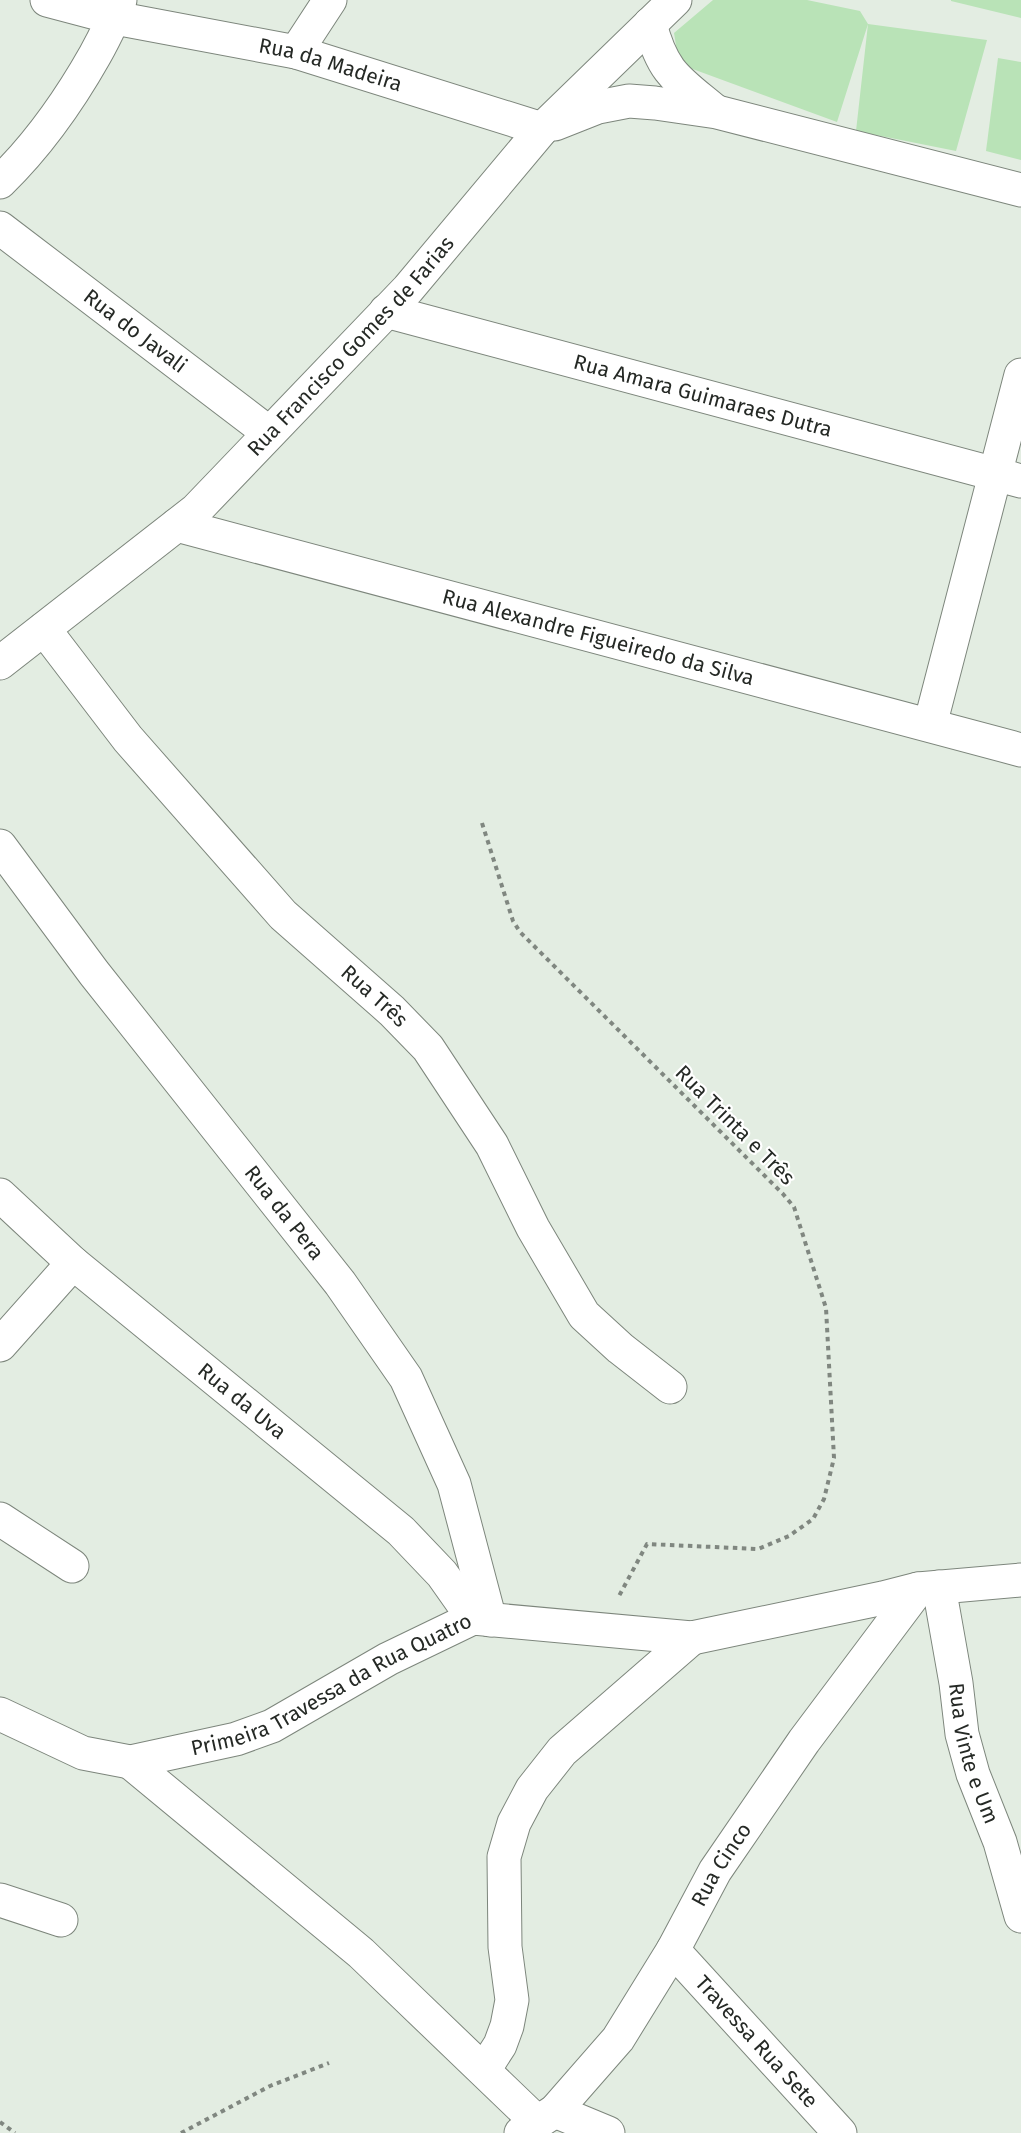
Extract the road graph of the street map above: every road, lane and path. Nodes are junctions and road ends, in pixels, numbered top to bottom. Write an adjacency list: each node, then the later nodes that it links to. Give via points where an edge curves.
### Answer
1 (47, 0): 4 (street, Rua da Madeira)
2 (330, 0): 5 (street)
3 (667, 7): 6 (street, via 656,48 675,78); 7 (street, Rua Francisco Gomes de Farias)
4 (117, 9): 5 (street, Rua da Madeira); 8 (street, via 77,87 23,160)
5 (296, 52): 7 (street, Rua da Madeira)
6 (717, 112): 7 (street, via 629,101); 9 (street)
7 (542, 129): 11 (street, Rua Francisco Gomes de Farias)
8 (0, 182)
9 (1021, 190)
10 (0, 228): 13 (street, Rua do Javali)
11 (386, 311): 13 (street, Rua Francisco Gomes de Farias); 14 (street, Rua Amara Guimaraes Dutra)
12 (1021, 375): 14 (street)
13 (269, 433): 15 (street, Rua Francisco Gomes de Farias)
14 (1008, 478): 18 (street)
15 (177, 525): 16 (street, Rua Francisco Gomes de Farias); 18 (street, Rua Alexandre Figueiredo da Silva)
16 (44, 629): 17 (street, Rua Francisco Gomes de Farias); 25 (street, Rua Três, via 128,739 283,915 428,1048 492,1145 533,1228 584,1315)
17 (0, 663)
18 (930, 725): 19 (street, Rua Alexandre Figueiredo da Silva)
19 (1021, 750)
20 (482, 823): 31 (path, Rua Trinta e Três, via 520,932 783,1194 794,1208 826,1308 834,1458 824,1499 813,1519 789,1536 758,1549 647,1544)
21 (0, 846): 30 (street, Rua da Pera, via 94,973 340,1283 406,1378 454,1484)
22 (0, 1195): 23 (street, Rua da Uva)
23 (73, 1263): 24 (street); 30 (street, Rua da Uva, via 401,1531)
24 (0, 1345)
25 (670, 1387)
26 (0, 1519): 27 (street)
27 (72, 1566)
28 (1021, 1580): 29 (street, Primeira Travessa da Rua Quatro)
29 (929, 1588): 32 (street, Primeira Travessa da Rua Quatro); 35 (street, Rua Vinte e Um, via 956,1683 962,1734 973,1774); 39 (street, Rua Cinco, via 804,1741 716,1871)
30 (482, 1619): 31 (street, Primeira Travessa da Rua Quatro); 34 (street, Primeira Travessa da Rua Quatro, via 388,1659 272,1726 236,1739)
31 (601, 1631): 32 (street, Primeira Travessa da Rua Quatro)
32 (692, 1638): 41 (street, via 562,1751 532,1789 514,1823 504,1857 505,1947 512,2000 503,2036)
33 (0, 1714): 34 (street, Primeira Travessa da Rua Quatro, via 83,1753)
34 (130, 1762): 41 (street, via 362,1953)
35 (1014, 1867): 37 (street, Rua Vinte e Um)
36 (0, 1900): 38 (street)
37 (1021, 1916)
38 (62, 1920)
39 (674, 1950): 43 (street, Rua Cinco, via 618,2039); 47 (street, Travessa Rua Sete)
40 (329, 2063): 45 (path, via 270,2086)
41 (484, 2070): 43 (street)
42 (0, 2122): 44 (path)
43 (538, 2122): 46 (street)
44 (15, 2133)
45 (181, 2133)
46 (608, 2133)
47 (840, 2133)

